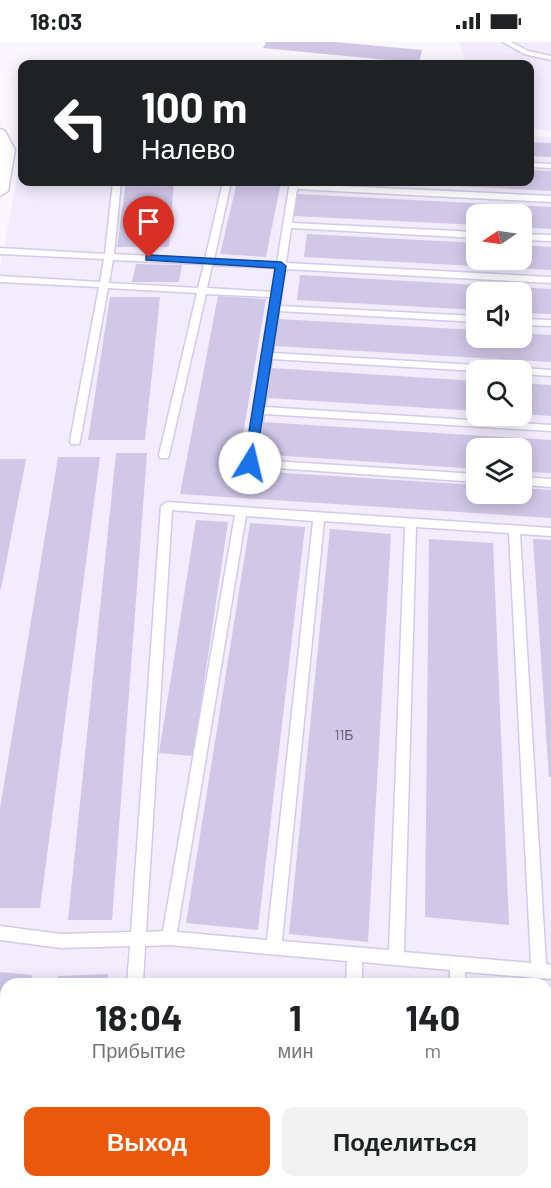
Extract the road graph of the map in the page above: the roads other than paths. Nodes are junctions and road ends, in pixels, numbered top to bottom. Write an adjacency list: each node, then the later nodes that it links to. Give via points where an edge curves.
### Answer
1 (506, 42): 2 (lane, via 526,53)
2 (551, 58)
3 (0, 134): 10 (street, via 7,150)
4 (534, 165): 5 (lane)
5 (551, 166)
6 (117, 186): 17 (lane)
7 (226, 186): 18 (lane)
8 (293, 186): 12 (lane)
9 (327, 186): 11 (lane)
10 (0, 190)
11 (551, 199)
12 (287, 225): 13 (lane); 19 (lane)
13 (466, 234)
14 (532, 237): 15 (lane)
15 (551, 238)
16 (0, 251): 17 (lane)
17 (109, 256): 18 (lane); 22 (lane)
18 (210, 261): 19 (lane); 23 (lane)
19 (281, 266): 21 (lane); 24 (lane)
20 (0, 279): 22 (lane)
21 (551, 280)
22 (103, 285): 23 (lane); 35 (lane)
23 (201, 291): 24 (lane); 36 (lane)
24 (277, 295): 25 (lane)
25 (274, 308): 26 (lane); 29 (lane)
26 (466, 318)
27 (532, 322): 28 (lane)
28 (551, 323)
29 (267, 356): 30 (lane); 33 (lane)
30 (466, 367)
31 (532, 372): 32 (lane)
32 (551, 373)
33 (259, 410): 34 (lane); 37 (lane, via 250,463)
34 (551, 428)
35 (75, 441)
36 (164, 455)
37 (466, 477)
38 (532, 482): 39 (lane)
39 (551, 483)
40 (241, 512): 41 (lane); 46 (lane); 47 (lane, via 167,506)
41 (319, 517): 42 (lane); 48 (lane)
42 (411, 524): 43 (lane); 50 (lane)
43 (514, 530): 44 (lane); 52 (lane)
44 (551, 532)
45 (0, 933): 47 (lane, via 61,941)
46 (169, 938): 47 (lane); 48 (lane)
47 (140, 939): 53 (lane)
48 (274, 946): 49 (lane)
49 (356, 954): 50 (lane); 54 (lane)
50 (396, 958): 51 (lane)
51 (457, 963): 52 (lane); 55 (lane)
52 (545, 971)
53 (136, 978)
54 (354, 978)
55 (458, 978)

